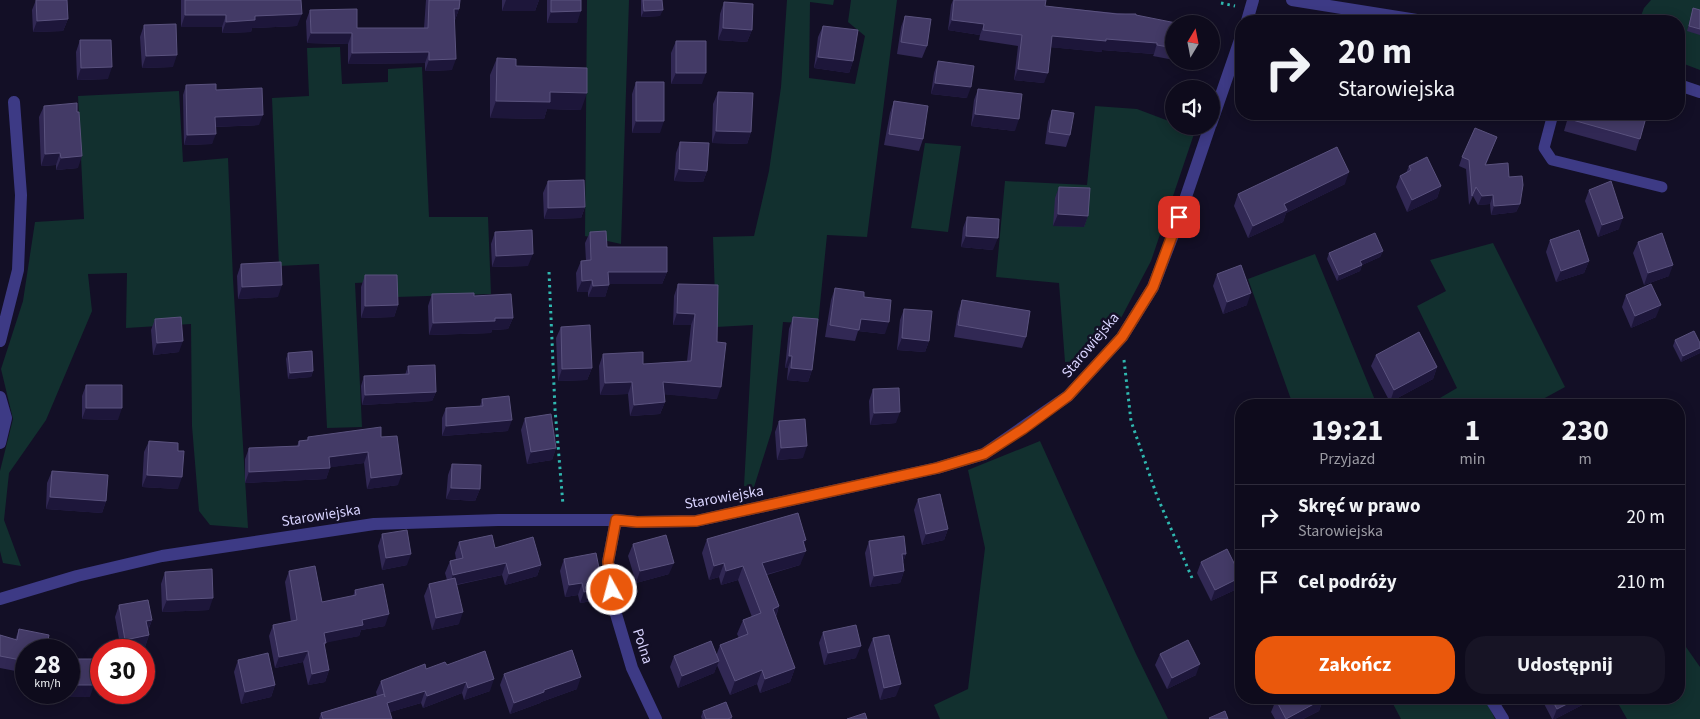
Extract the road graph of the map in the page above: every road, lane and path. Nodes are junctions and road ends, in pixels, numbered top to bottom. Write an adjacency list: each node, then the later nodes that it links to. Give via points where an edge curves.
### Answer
1 (1254, 0): 3 (street)
2 (1292, 0): 4 (street)
3 (1248, 15)
4 (1386, 15)
5 (1235, 55): 8 (street, Starowiejska)
6 (1685, 87): 7 (street)
7 (1700, 92)
8 (1220, 99)
9 (14, 102): 15 (street, via 21,195 18,270)
10 (1552, 120): 12 (lane, via 1544,148 1552,160)
11 (1208, 135): 14 (street, Starowiejska, via 1153,287)
12 (1662, 187)
13 (549, 272): 18 (path, via 555,409)
14 (1122, 337): 19 (street, Starowiejska, via 1068,396 984,454 928,470 696,521); 20 (path, via 1132,421 1157,496)
15 (0, 342)
16 (0, 397): 17 (street, via 6,418)
17 (0, 443)
18 (565, 520): 19 (street, Starowiejska); 22 (street, Starowiejska, via 374,524 162,556 77,576)
19 (616, 520): 24 (street, Polna, via 608,562 613,604 632,668)
20 (1192, 578)
21 (0, 585): 22 (street)
22 (1, 599)
23 (1493, 704): 25 (street)
24 (656, 719)
25 (1502, 719)

